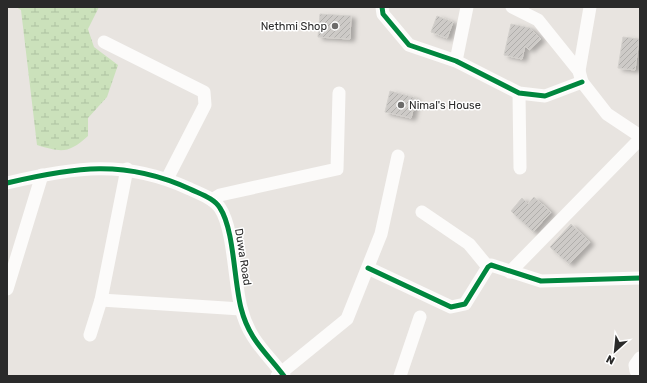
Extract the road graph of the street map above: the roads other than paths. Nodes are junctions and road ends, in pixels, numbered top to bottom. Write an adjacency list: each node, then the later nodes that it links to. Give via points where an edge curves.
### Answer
1 (382, 7): 7 (street, via 383,14 409,45)
2 (466, 7): 7 (street)
3 (512, 7): 5 (street)
4 (590, 7): 8 (street)
5 (539, 13): 8 (street)
6 (104, 42): 16 (street, via 204,92 205,105)
7 (456, 61): 10 (street)
8 (580, 77): 10 (street, via 545,96); 11 (street, via 607,114)
9 (339, 93): 18 (street, via 337,169 220,195)
10 (519, 93): 13 (street)
11 (640, 138): 22 (street)
12 (398, 156): 21 (street, via 381,234)
13 (520, 168)
14 (127, 169): 15 (street, Duwa Road, via 85,169); 16 (street, Duwa Road); 25 (street)
15 (42, 175): 17 (street, Duwa Road); 24 (street)
16 (167, 179): 18 (street, Duwa Road)
17 (7, 183)
18 (212, 200): 26 (street, Duwa Road, via 220,207 227,223)
19 (422, 212): 20 (street, via 469,244)
20 (488, 267): 21 (street, via 465,304 451,308); 22 (street, via 491,265)
21 (368, 268): 29 (street, via 347,320)
22 (510, 272): 23 (street, via 541,281)
23 (640, 278)
24 (7, 289)
25 (101, 300): 26 (street); 28 (street)
26 (241, 308): 29 (street, Duwa Road, via 253,339)
27 (420, 317): 30 (street)
28 (90, 335)
29 (281, 375)
30 (400, 376)

